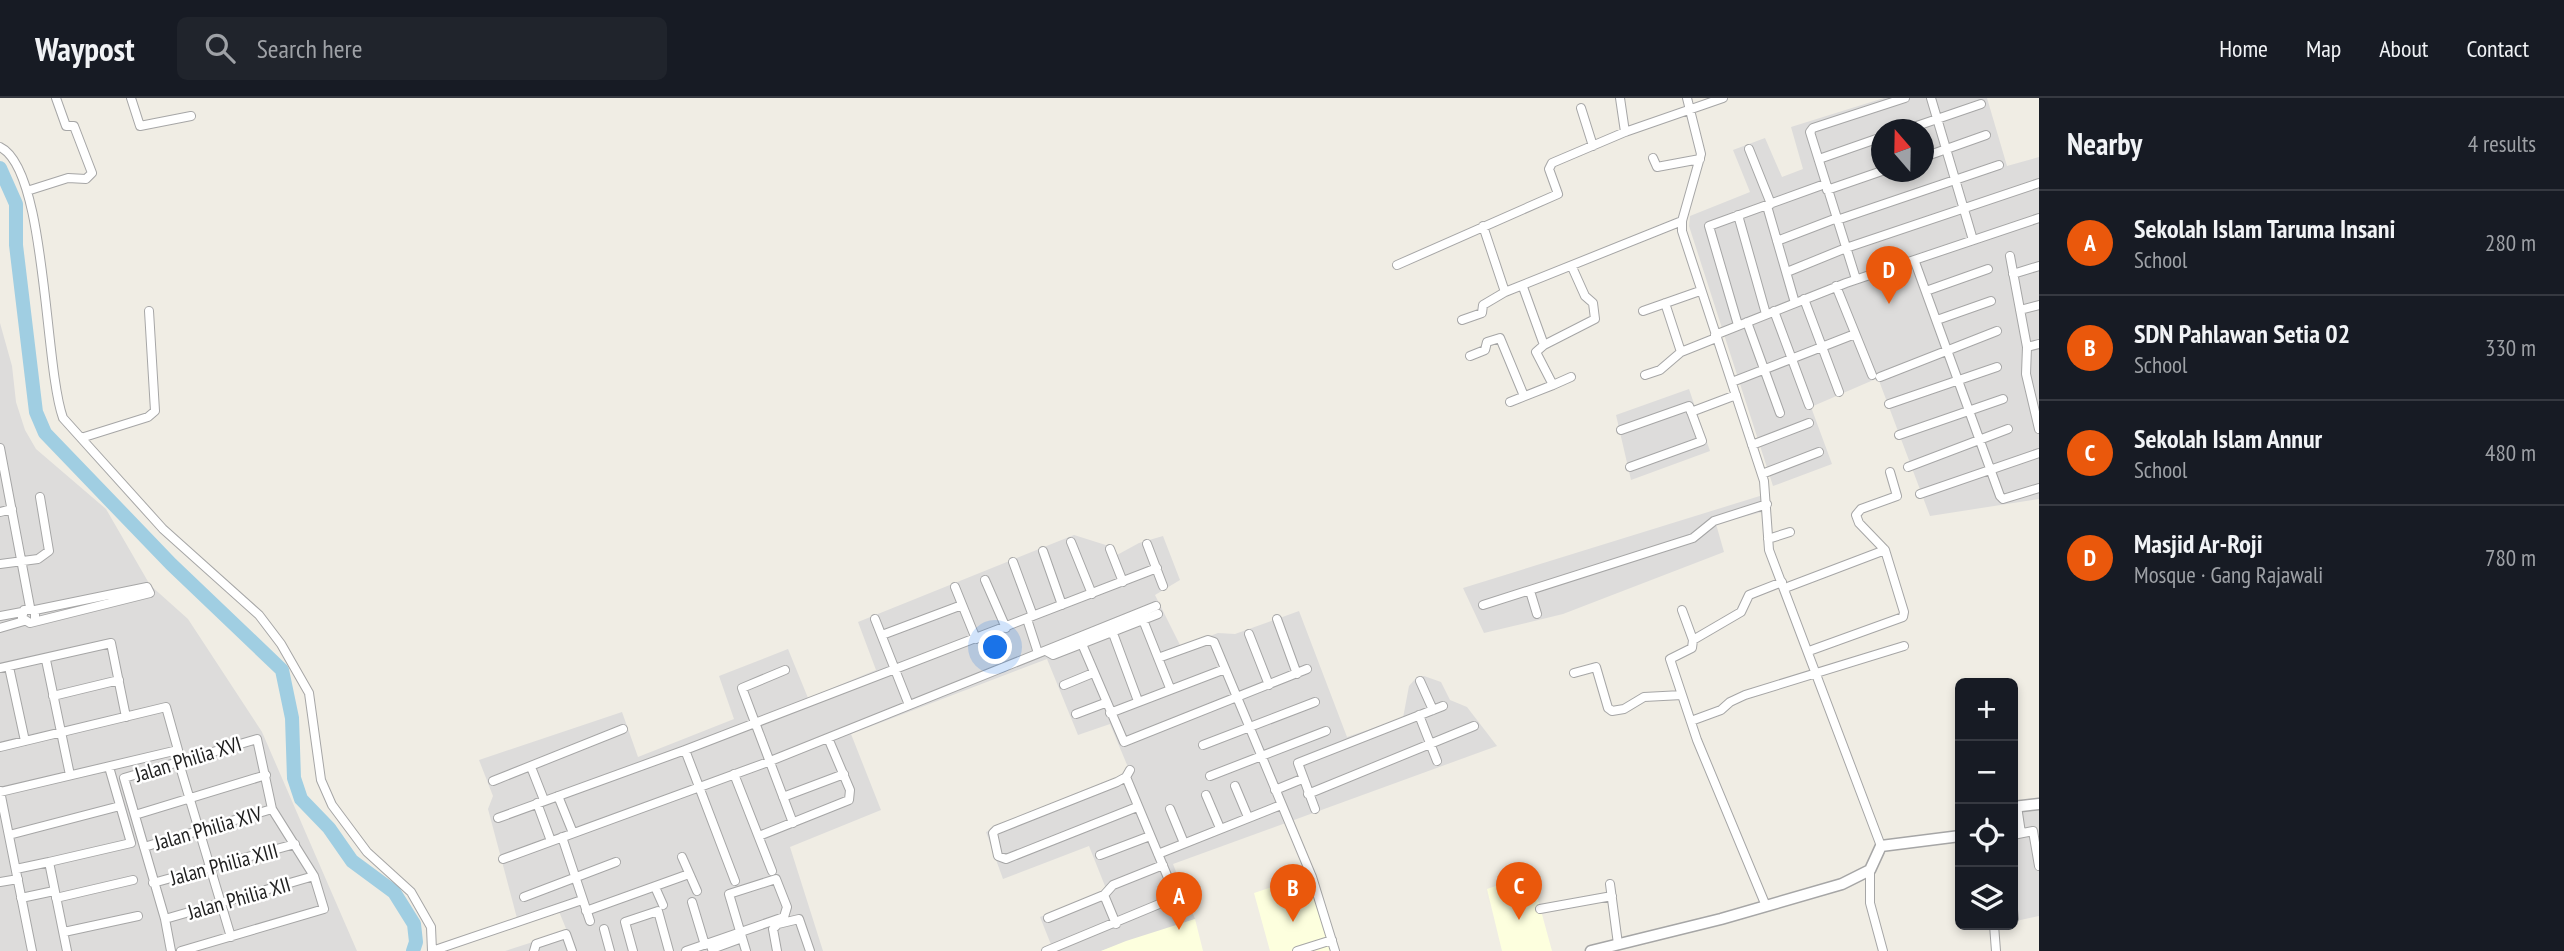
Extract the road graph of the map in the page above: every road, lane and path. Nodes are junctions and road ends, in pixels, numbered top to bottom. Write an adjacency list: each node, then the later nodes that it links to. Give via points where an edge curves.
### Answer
1 (131, 98): 11 (street, via 140,126)
2 (1620, 98): 14 (street)
3 (1687, 98): 10 (street)
4 (1723, 98): 10 (street)
5 (1905, 98): 24 (street, via 1813,128 1810,132)
6 (1931, 98): 12 (street)
7 (58, 99): 30 (street, via 66,126 74,126 92,173 86,179 68,178)
8 (1981, 104): 12 (street)
9 (1581, 108): 17 (street)
10 (1690, 108): 14 (street); 23 (street)
11 (191, 116)
12 (1937, 118): 13 (street); 20 (street)
13 (1934, 119)
14 (1625, 132): 17 (street)
15 (1986, 135): 20 (street)
16 (1871, 141): 24 (street)
17 (1593, 146): 37 (street, via 1550,164 1558,194)
18 (0, 147): 30 (street, via 12,156)
19 (1749, 149): 31 (street)
20 (1945, 149): 21 (street); 27 (street)
21 (1934, 153)
22 (1653, 158): 23 (street, via 1657,167)
23 (1700, 159): 36 (street)
24 (1819, 159): 29 (street)
25 (1999, 164): 27 (street)
26 (1871, 174): 29 (street)
27 (1954, 180): 32 (street); 35 (street)
28 (2039, 183): 32 (street)
29 (1826, 187): 31 (street); 35 (street)
30 (27, 191): 100 (street, via 38,237 57,399 63,418)
31 (1769, 205): 33 (street); 39 (street)
32 (1962, 210): 38 (street); 40 (street)
33 (1738, 215): 63 (street); 66 (street, via 1709,228)
34 (2039, 218): 38 (street)
35 (1837, 219): 39 (street); 40 (street)
36 (1682, 221): 45 (street); 52 (street)
37 (1483, 226): 43 (street); 54 (street)
38 (1973, 240): 42 (street)
39 (1777, 241): 47 (street)
40 (1846, 248): 47 (street); 49 (street)
41 (2010, 256): 48 (street)
42 (1914, 262): 49 (street); 53 (street)
43 (1397, 265)
44 (2039, 266): 48 (street)
45 (1572, 267): 51 (street); 71 (street, via 1593,303 1595,319)
46 (1988, 269): 53 (street)
47 (1787, 272): 58 (street)
48 (2014, 274): 60 (street)
49 (1856, 279): 50 (street)
50 (1836, 286): 55 (street); 68 (street)
51 (1523, 287): 54 (street); 71 (street)
52 (1700, 291): 57 (street); 69 (street)
53 (1926, 291): 65 (street)
54 (1505, 292): 64 (street, via 1483,305 1482,313)
55 (1804, 299): 58 (street); 73 (street)
56 (1991, 301): 65 (street)
57 (1665, 303): 62 (street); 75 (street)
58 (1795, 303): 63 (street)
59 (2039, 305): 60 (street)
60 (2020, 310): 72 (street)
61 (149, 311): 100 (street, via 155,411)
62 (1643, 312)
63 (1770, 313): 66 (street); 77 (street)
64 (1462, 320)
65 (1937, 320): 74 (street)
66 (1742, 323): 69 (street); 79 (street)
67 (1997, 331): 74 (street)
68 (1855, 334): 73 (street); 74 (street, via 1876,376)
69 (1716, 336): 75 (street); 83 (street)
70 (2039, 344): 72 (street)
71 (1545, 345): 84 (street, via 1536,352)
72 (2027, 347): 97 (street, via 2026,374)
73 (1822, 348): 77 (street); 85 (street)
74 (1949, 350): 82 (street)
75 (1681, 352): 80 (street, via 1660,370)
76 (1470, 356): 86 (street, via 1500,338)
77 (1792, 360): 79 (street); 91 (street)
78 (1997, 367): 82 (street)
79 (1764, 370): 83 (street); 94 (street)
80 (1645, 375)
81 (1571, 377): 84 (street)
82 (1958, 380): 90 (street); 92 (street)
83 (1732, 382): 87 (street)
84 (1553, 385): 86 (street)
85 (1839, 392)
86 (1524, 396): 89 (street)
87 (1737, 396): 93 (street); 102 (street)
88 (2003, 399): 92 (street)
89 (1510, 402)
90 (1889, 404)
91 (1809, 405)
92 (1969, 411): 99 (street); 101 (street)
93 (1691, 412): 98 (street, via 1689,406); 107 (street, via 1702,442)
94 (1780, 413)
95 (1809, 424): 102 (street)
96 (2008, 429): 101 (street)
97 (2039, 429)
98 (1621, 430)
99 (1899, 435)
100 (81, 438): 302 (street, via 163,529 259,615 281,644 309,693 321,780 331,805 367,852 411,891 431,927)
101 (1979, 439): 108 (street); 109 (street)
102 (1752, 445): 111 (street)
103 (0, 448): 106 (street)
104 (1819, 452): 111 (street)
105 (2039, 453): 109 (street)
106 (1, 461): 116 (street)
107 (1630, 467)
108 (1908, 467)
109 (1991, 469): 112 (street, via 2003,499); 113 (street)
110 (1890, 472): 123 (street, via 1896,496 1856,515)
111 (1762, 474): 115 (street)
112 (2039, 488)
113 (1920, 494)
114 (40, 497): 125 (street, via 50,544 45,556)
115 (1767, 503): 119 (street); 134 (street, via 1714,521 1693,538)
116 (12, 509): 117 (street); 125 (street)
117 (0, 512)
118 (1790, 532): 119 (street)
119 (1768, 539): 131 (street)
120 (1071, 542): 135 (street)
121 (1147, 544): 128 (street)
122 (1110, 549): 130 (street)
123 (1885, 550): 131 (street); 157 (street, via 1903,617)
124 (1043, 551): 137 (street)
125 (20, 560): 127 (street); 141 (street)
126 (1013, 562): 145 (street)
127 (0, 564)
128 (1157, 569): 130 (street); 132 (street)
129 (985, 580): 149 (street)
130 (1123, 582): 135 (street)
131 (1783, 585): 154 (street, via 1749,595 1741,612); 157 (street)
132 (1163, 586)
133 (956, 587): 136 (street)
134 (1530, 591): 138 (street); 142 (street)
135 (1091, 594): 137 (street)
136 (962, 605): 152 (street); 153 (street)
137 (1062, 605): 145 (street)
138 (1483, 605)
139 (1157, 610): 144 (street)
140 (1682, 610): 154 (street)
141 (28, 612): 141 (street, via 147,587 150,593 36,621); 143 (street); 148 (street)
142 (1537, 614)
143 (0, 616)
144 (1141, 616): 150 (street); 159 (street)
145 (1030, 618): 149 (street); 158 (street)
146 (876, 619): 152 (street)
147 (1277, 619): 168 (street)
148 (0, 628)
149 (1006, 628): 153 (street)
150 (1111, 628): 155 (street); 178 (street)
151 (1249, 634): 173 (street)
152 (882, 635): 162 (street)
153 (976, 639): 162 (street)
154 (1693, 640): 175 (street, via 1690,649 1670,658)
155 (1081, 641): 158 (street); 166 (street)
156 (1903, 646): 169 (street)
157 (1809, 651): 169 (street)
158 (1042, 652): 181 (street)
159 (1158, 658): 163 (street, via 1211,639); 174 (street)
160 (46, 660): 161 (street); 170 (street, via 111,643); 176 (street)
161 (5, 667): 196 (street)
162 (894, 668): 181 (street); 189 (street)
163 (1225, 669): 174 (street); 177 (street)
164 (1307, 669): 168 (street)
165 (785, 670): 189 (street, via 742,688)
166 (1093, 673): 172 (street); 180 (street)
167 (1574, 673): 175 (street, via 1596,667 1612,711 1644,697)
168 (1297, 674): 173 (street)
169 (1817, 674): 188 (street, via 1735,699 1721,710); 248 (street)
170 (119, 680): 176 (street); 187 (street)
171 (1420, 681): 183 (street)
172 (1064, 685)
173 (1269, 685): 177 (street)
174 (1170, 688): 178 (street)
175 (1682, 695): 188 (street)
176 (53, 696): 194 (street)
177 (1238, 697): 184 (street, via 1124,742); 191 (street)
178 (1138, 701): 184 (street)
179 (1315, 702): 191 (street)
180 (1105, 703): 184 (street); 185 (street)
181 (909, 705): 195 (street)
182 (1443, 706): 183 (street)
183 (1433, 710): 186 (street)
184 (1110, 713)
185 (1076, 714)
186 (1419, 715): 198 (street); 212 (street, via 1298,763)
187 (126, 717): 194 (street); 205 (street, via 167,708 178,750)
188 (1691, 721): 282 (street)
189 (753, 723): 200 (street); 203 (street)
190 (1474, 726): 198 (street)
191 (1250, 727): 197 (street); 201 (street)
192 (623, 729): 206 (street)
193 (1326, 731): 201 (street)
194 (61, 733): 196 (street); 209 (street)
195 (828, 738): 203 (street); 208 (street)
196 (25, 741): 199 (street)
197 (1203, 745)
198 (1431, 745): 202 (street); 218 (street)
199 (0, 747)
200 (685, 750): 215 (street); 220 (street)
201 (1261, 756): 211 (street); 216 (street)
202 (1437, 761)
203 (768, 762): 207 (street); 221 (street)
204 (179, 763): 210 (street, Jalan Philia XVI, via 257,739); 222 (street); 232 (street, Jalan Philia XVI, via 124,778)
205 (108, 767): 209 (street); 226 (street)
206 (531, 767): 213 (street); 223 (street)
207 (734, 774): 215 (street); 241 (street)
208 (844, 774): 221 (street); 235 (street, via 849,800)
209 (70, 775): 217 (street)
210 (266, 775): 222 (street); 229 (street)
211 (1210, 776)
212 (1302, 779): 216 (street); 218 (street)
213 (493, 782)
214 (1236, 786): 233 (street)
215 (699, 787): 238 (street); 267 (street)
216 (1275, 790): 225 (street)
217 (0, 792): 240 (street)
218 (1308, 794): 231 (street)
219 (1206, 795): 236 (street)
220 (558, 796): 223 (street); 238 (street)
221 (783, 797): 235 (street)
222 (190, 800): 232 (street); 237 (street)
223 (540, 802): 234 (street); 245 (street)
224 (2039, 804): 227 (street)
225 (1281, 805): 233 (street); 295 (street, via 1312,877)
226 (120, 806): 240 (street); 254 (street, via 131,843)
227 (2018, 806)
228 (1137, 807): 228 (street, via 1003,860 998,856 996,830 1128,774); 242 (street)
229 (272, 809): 237 (street, Jalan Philia XIV); 247 (street)
230 (1170, 809): 246 (street)
231 (1315, 810)
232 (135, 815): 249 (street)
233 (1248, 817): 236 (street)
234 (498, 818)
235 (793, 822): 241 (street)
236 (1220, 828): 246 (street)
237 (199, 830): 249 (street, Jalan Philia XIV); 258 (street)
238 (573, 833): 243 (street)
239 (2018, 834): 257 (street, via 2033,831)
240 (9, 835): 259 (street)
241 (759, 836): 261 (street)
242 (1150, 836): 250 (street); 251 (street)
243 (562, 837): 245 (street); 264 (street)
244 (1955, 837): 248 (street)
245 (551, 841): 253 (street)
246 (1184, 843): 250 (street)
247 (295, 844): 258 (street, Jalan Philia XIII); 263 (street)
248 (1881, 846): 260 (street)
249 (144, 847): 269 (street)
250 (1158, 854): 256 (street)
251 (1100, 856)
252 (682, 857): 262 (street)
253 (503, 859)
254 (49, 862): 259 (street); 273 (street)
255 (616, 862): 264 (street)
256 (1163, 865): 274 (street, via 1113,885); 289 (street, via 1175,899)
257 (2039, 866)
258 (210, 867): 269 (street, Jalan Philia XIII); 279 (street)
259 (16, 869): 265 (street)
260 (1870, 870): 282 (street, via 1842,884); 316 (street, via 1870,903)
261 (772, 871)
262 (689, 874): 271 (street); 272 (street)
263 (314, 876): 279 (street, Jalan Philia XII); 294 (street, via 323,911)
264 (574, 877): 276 (street); 278 (street)
265 (18, 879): 268 (street); 277 (street)
266 (133, 880): 273 (street)
267 (735, 881)
268 (0, 883)
269 (153, 883): 287 (street)
270 (1610, 884): 275 (street)
271 (655, 887): 281 (street); 284 (street)
272 (697, 891)
273 (55, 894): 277 (street); 292 (street)
274 (1104, 895): 286 (street); 289 (street)
275 (1612, 896): 283 (street); 296 (street)
276 (524, 897)
277 (21, 898): 298 (street)
278 (582, 900): 284 (street); 302 (street)
279 (220, 902): 287 (street, Jalan Philia XII); 294 (street)
280 (692, 902): 297 (street)
281 (663, 905)
282 (1766, 906): 296 (street)
283 (1540, 909)
284 (586, 911): 288 (street)
285 (138, 916): 292 (street)
286 (1048, 918)
287 (165, 919): 300 (street)
288 (590, 921)
289 (1116, 924): 312 (street)
290 (604, 929): 305 (street)
291 (1994, 930): 317 (street)
292 (64, 932): 299 (street)
293 (741, 935): 293 (street, via 786,915 776,879 729,894); 297 (street); 309 (street)
294 (231, 937): 301 (street)
295 (1332, 940): 313 (street); 314 (street)
296 (1618, 944): 315 (street)
297 (710, 947): 308 (street)
298 (32, 951)
299 (67, 951)
300 (170, 951)
301 (181, 951)
302 (432, 951)
303 (534, 951): 304 (street, via 536,944 566,934)
304 (572, 951)
305 (610, 951)
306 (633, 951): 307 (street, via 625,922 658,911)
307 (669, 951)
308 (686, 951)
309 (746, 951)
310 (777, 951): 311 (street, via 773,929 799,919)
311 (810, 951)
312 (1046, 951)
313 (1297, 951)
314 (1335, 951)
315 (1591, 951)
316 (1883, 951)
317 (1996, 951)

